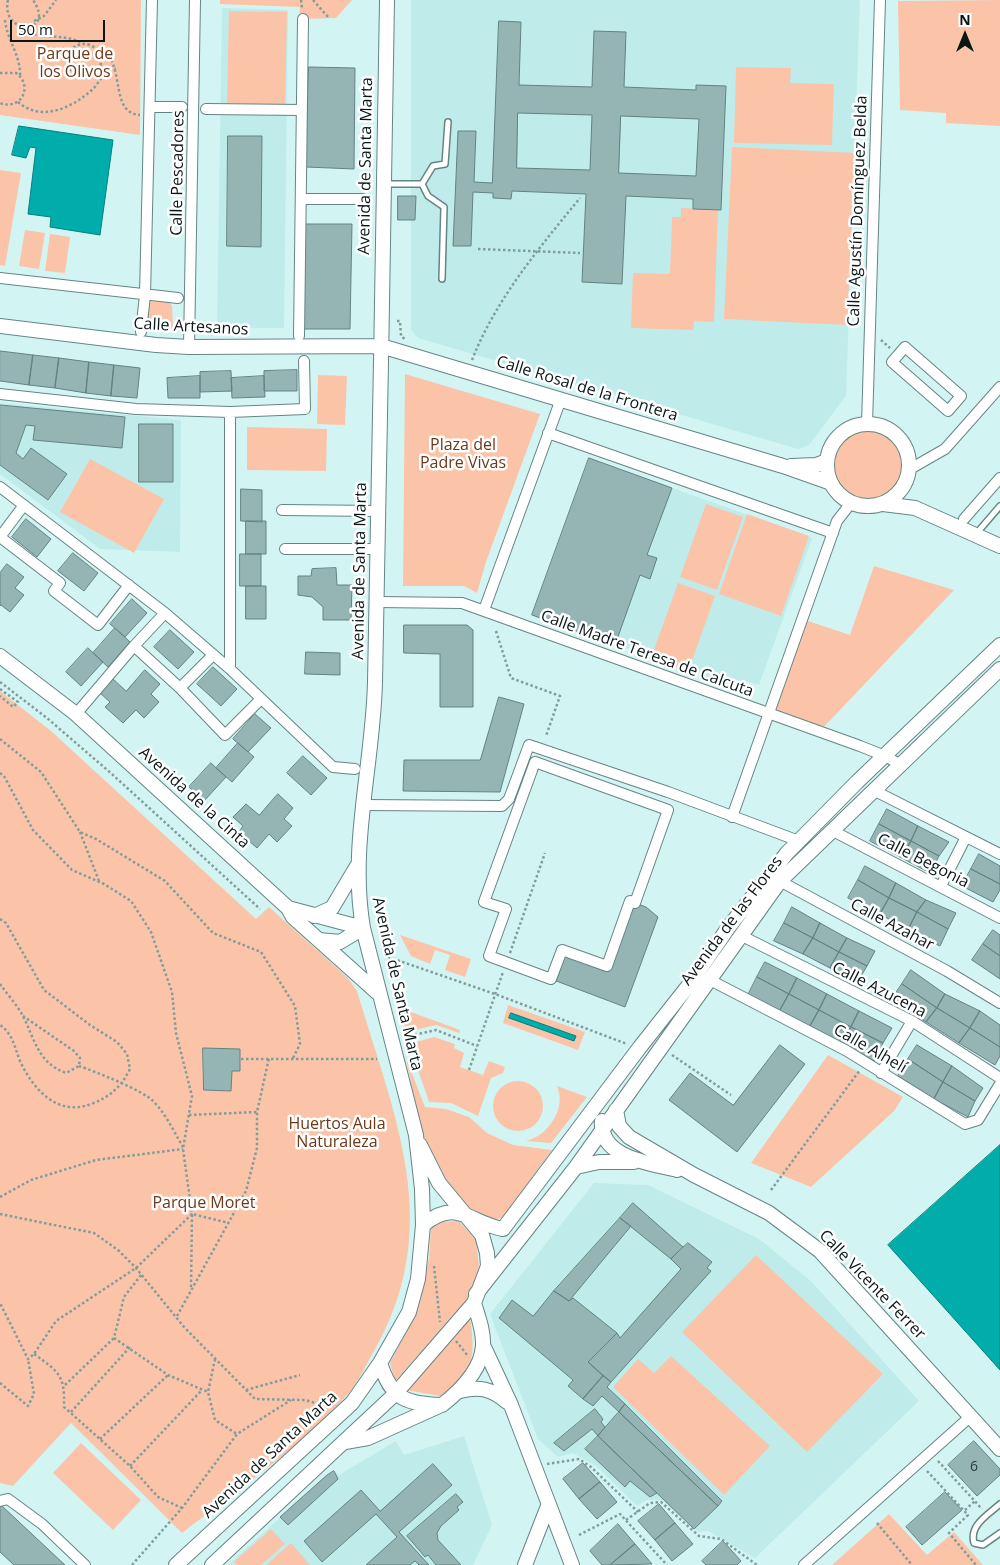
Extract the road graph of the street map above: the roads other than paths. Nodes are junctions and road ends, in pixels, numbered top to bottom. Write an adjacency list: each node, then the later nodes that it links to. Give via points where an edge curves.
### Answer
1 (152, 0): 9 (street)
2 (195, 0): 23 (street, Calle Pescadores)
3 (387, 0): 11 (main road, Avenida de Santa Marta)
4 (880, 0): 30 (street, Calle Agustín Domínguez Belda)
5 (303, 19): 8 (street)
6 (182, 107): 9 (street)
7 (206, 109): 8 (street)
8 (302, 110): 13 (street)
9 (150, 111): 17 (street)
10 (448, 122): 12 (lane, via 445,164 433,166)
11 (384, 184): 12 (lane); 22 (main road, Avenida de Santa Marta)
12 (422, 184): 16 (lane, via 428,196 444,207)
13 (301, 199): 14 (street); 21 (street)
14 (363, 199)
15 (0, 278): 17 (street)
16 (442, 279)
17 (144, 295): 18 (street); 20 (street)
18 (178, 298)
19 (0, 326): 23 (main road, Calle Artesanos)
20 (142, 332)
21 (299, 336)
22 (380, 346): 23 (main road, Calle Artesanos); 28 (main road, Calle Rosal de la Frontera); 45 (main road, Avenida de Santa Marta)
23 (189, 347)
24 (304, 360): 29 (street, via 305,410)
25 (892, 362): 25 (street, via 905,347 961,396 948,411)
26 (1000, 387): 34 (street, via 945,449)
27 (0, 394): 29 (street, via 136,409)
28 (561, 399): 31 (street); 33 (main road, Calle Rosal de la Frontera)
29 (230, 412): 61 (street)
30 (867, 424): 32 (main road, via 845,431 830,450); 34 (main road, via 883,426 900,439 909,454)
31 (548, 433): 47 (street); 55 (street)
32 (827, 461): 33 (main road, Calle Rosal de la Frontera, via 816,465); 36 (main road)
33 (783, 466): 36 (main road, Calle Rosal de la Frontera)
34 (910, 469): 38 (main road)
35 (1000, 478): 46 (street)
36 (831, 483): 39 (main road, via 839,495)
37 (0, 487): 41 (street)
38 (902, 490): 40 (main road); 43 (main road)
39 (851, 503): 40 (main road); 47 (street, via 837,521)
40 (883, 504): 43 (main road)
41 (24, 505): 49 (street); 53 (street)
42 (1000, 506): 48 (lane)
43 (915, 508): 48 (main road)
44 (282, 510): 45 (street)
45 (378, 512): 52 (main road, Avenida de Santa Marta)
46 (964, 519)
47 (833, 533): 65 (street)
48 (976, 534): 50 (main road)
49 (0, 537): 53 (street, via 60,583 54,591 98,624)
50 (1000, 546)
51 (285, 549): 52 (street)
52 (378, 549): 54 (main road, Avenida de Santa Marta)
53 (129, 585): 56 (street)
54 (377, 602): 55 (street, Calle Madre Teresa de Calcuta, via 462,603); 72 (main road, Avenida de Santa Marta, via 375,686)
55 (484, 610): 65 (street, Calle Madre Teresa de Calcuta)
56 (165, 613): 58 (street); 59 (street)
57 (1000, 645): 67 (main road, Avenida de las Flores)
58 (134, 646): 63 (street); 66 (street)
59 (213, 655): 61 (street); 63 (street)
60 (0, 656): 66 (main road, Avenida de la Cinta)
61 (230, 669): 64 (street)
62 (1000, 670): 69 (main road, Avenida de las Flores)
63 (180, 688): 64 (street, via 225,735)
64 (261, 699): 70 (street, via 333,767)
65 (768, 713): 67 (street, Calle Madre Teresa de Calcuta); 73 (street)
66 (76, 714): 81 (main road, Avenida de la Cinta)
67 (885, 756): 69 (street, Calle Madre Teresa de Calcuta); 76 (main road, Avenida de las Flores)
68 (535, 762): 68 (street, via 484,902 506,909 489,956 551,979 562,950 607,966 630,901 635,903 668,810)
69 (901, 765): 71 (main road, Avenida de las Flores)
70 (355, 769)
71 (875, 791): 74 (main road, Avenida de las Flores); 75 (street)
72 (363, 805): 73 (street, via 502,806 508,799 529,745); 78 (main road, Avenida de Santa Marta)
73 (732, 816): 76 (street)
74 (833, 831): 79 (main road, Avenida de las Flores); 80 (street, Calle Begonia)
75 (966, 837): 77 (street); 80 (street)
76 (799, 841): 79 (main road, Avenida de las Flores)
77 (1000, 854)
78 (357, 866): 82 (main road, via 332,908); 84 (main road, Avenida de Santa Marta)
79 (774, 879): 85 (main road, Avenida de las Flores); 89 (street, Calle Azahar, via 947,971); 91 (main road, Avenida de las Flores, via 728,928)
80 (941, 886): 83 (street, Calle Begonia)
81 (288, 908): 82 (main road, Avenida de la Cinta); 86 (main road, Avenida de la Cinta, via 293,917)
82 (314, 916): 84 (main road, Avenida de la Cinta)
83 (1000, 918)
84 (363, 928): 86 (main road, via 340,942); 88 (main road, Avenida de Santa Marta)
85 (740, 936): 87 (main road, Avenida de las Flores); 90 (street, Calle Azucena)
86 (319, 940): 88 (main road, Avenida de la Cinta)
87 (708, 979): 92 (street, Calle Alhelí); 95 (main road, Avenida de las Flores)
88 (379, 994): 97 (main road, Avenida de Santa Marta)
89 (1000, 1003)
90 (912, 1021): 92 (street); 93 (street, Calle Azucena)
91 (624, 1068): 96 (main road, Avenida de las Flores, via 627,1083 602,1118); 103 (main road, Avenida de las Flores)
92 (881, 1073): 94 (street, Calle Alhelí, via 965,1124 978,1120)
93 (1000, 1078)
94 (1000, 1084)
95 (616, 1110): 96 (main road, Avenida de las Flores); 98 (main road, Calle Vicente Ferrer, via 619,1126)
96 (601, 1129): 98 (main road, Calle Vicente Ferrer); 99 (main road, Calle Vicente Ferrer, via 609,1146 619,1153); 100 (main road, Avenida de las Flores); 103 (main road, Avenida de las Flores, via 588,1137 539,1204)
97 (416, 1135): 102 (main road, Avenida de Santa Marta, via 439,1183); 104 (main road, Avenida de Santa Marta)
98 (629, 1136): 101 (main road, Calle Vicente Ferrer)
99 (650, 1163): 100 (main road, Calle Vicente Ferrer, via 599,1162); 101 (main road, Calle Vicente Ferrer)
100 (576, 1167): 105 (main road, Avenida de las Flores)
101 (694, 1175): 112 (main road, Calle Vicente Ferrer, via 769,1213 820,1251)
102 (460, 1212): 103 (main road, via 489,1226 504,1229); 104 (main road, via 437,1214); 105 (main road, Avenida de Santa Marta, via 482,1235 487,1253 488,1266)
103 (514, 1217)
104 (424, 1225): 107 (main road, Avenida de Santa Marta, via 418,1279 409,1312)
105 (475, 1299): 106 (main road); 109 (main road, Avenida de Santa Marta)
106 (483, 1346): 108 (main road, via 478,1365); 111 (main road)
107 (380, 1363): 109 (main road); 120 (main road, Avenida de Santa Marta, via 352,1403)
108 (460, 1391): 110 (main road); 111 (main road, via 484,1388 496,1392)
109 (395, 1394): 110 (main road, via 414,1403); 113 (main road, Avenida de Santa Marta)
110 (442, 1405): 113 (main road, via 368,1438)
111 (511, 1405): 117 (main road)
112 (971, 1416): 114 (main road, Calle Vicente Ferrer); 124 (street)
113 (345, 1442): 121 (main road, Avenida de Santa Marta)
114 (1000, 1449)
115 (0, 1501): 119 (street, via 8,1499 34,1512)
116 (1000, 1504): 118 (lane, via 974,1528 974,1543 983,1545)
117 (548, 1506): 122 (main road); 123 (main road)
118 (1000, 1532)
119 (85, 1565)
120 (176, 1565)
121 (212, 1565)
122 (525, 1565)
123 (572, 1565)
124 (804, 1565)

